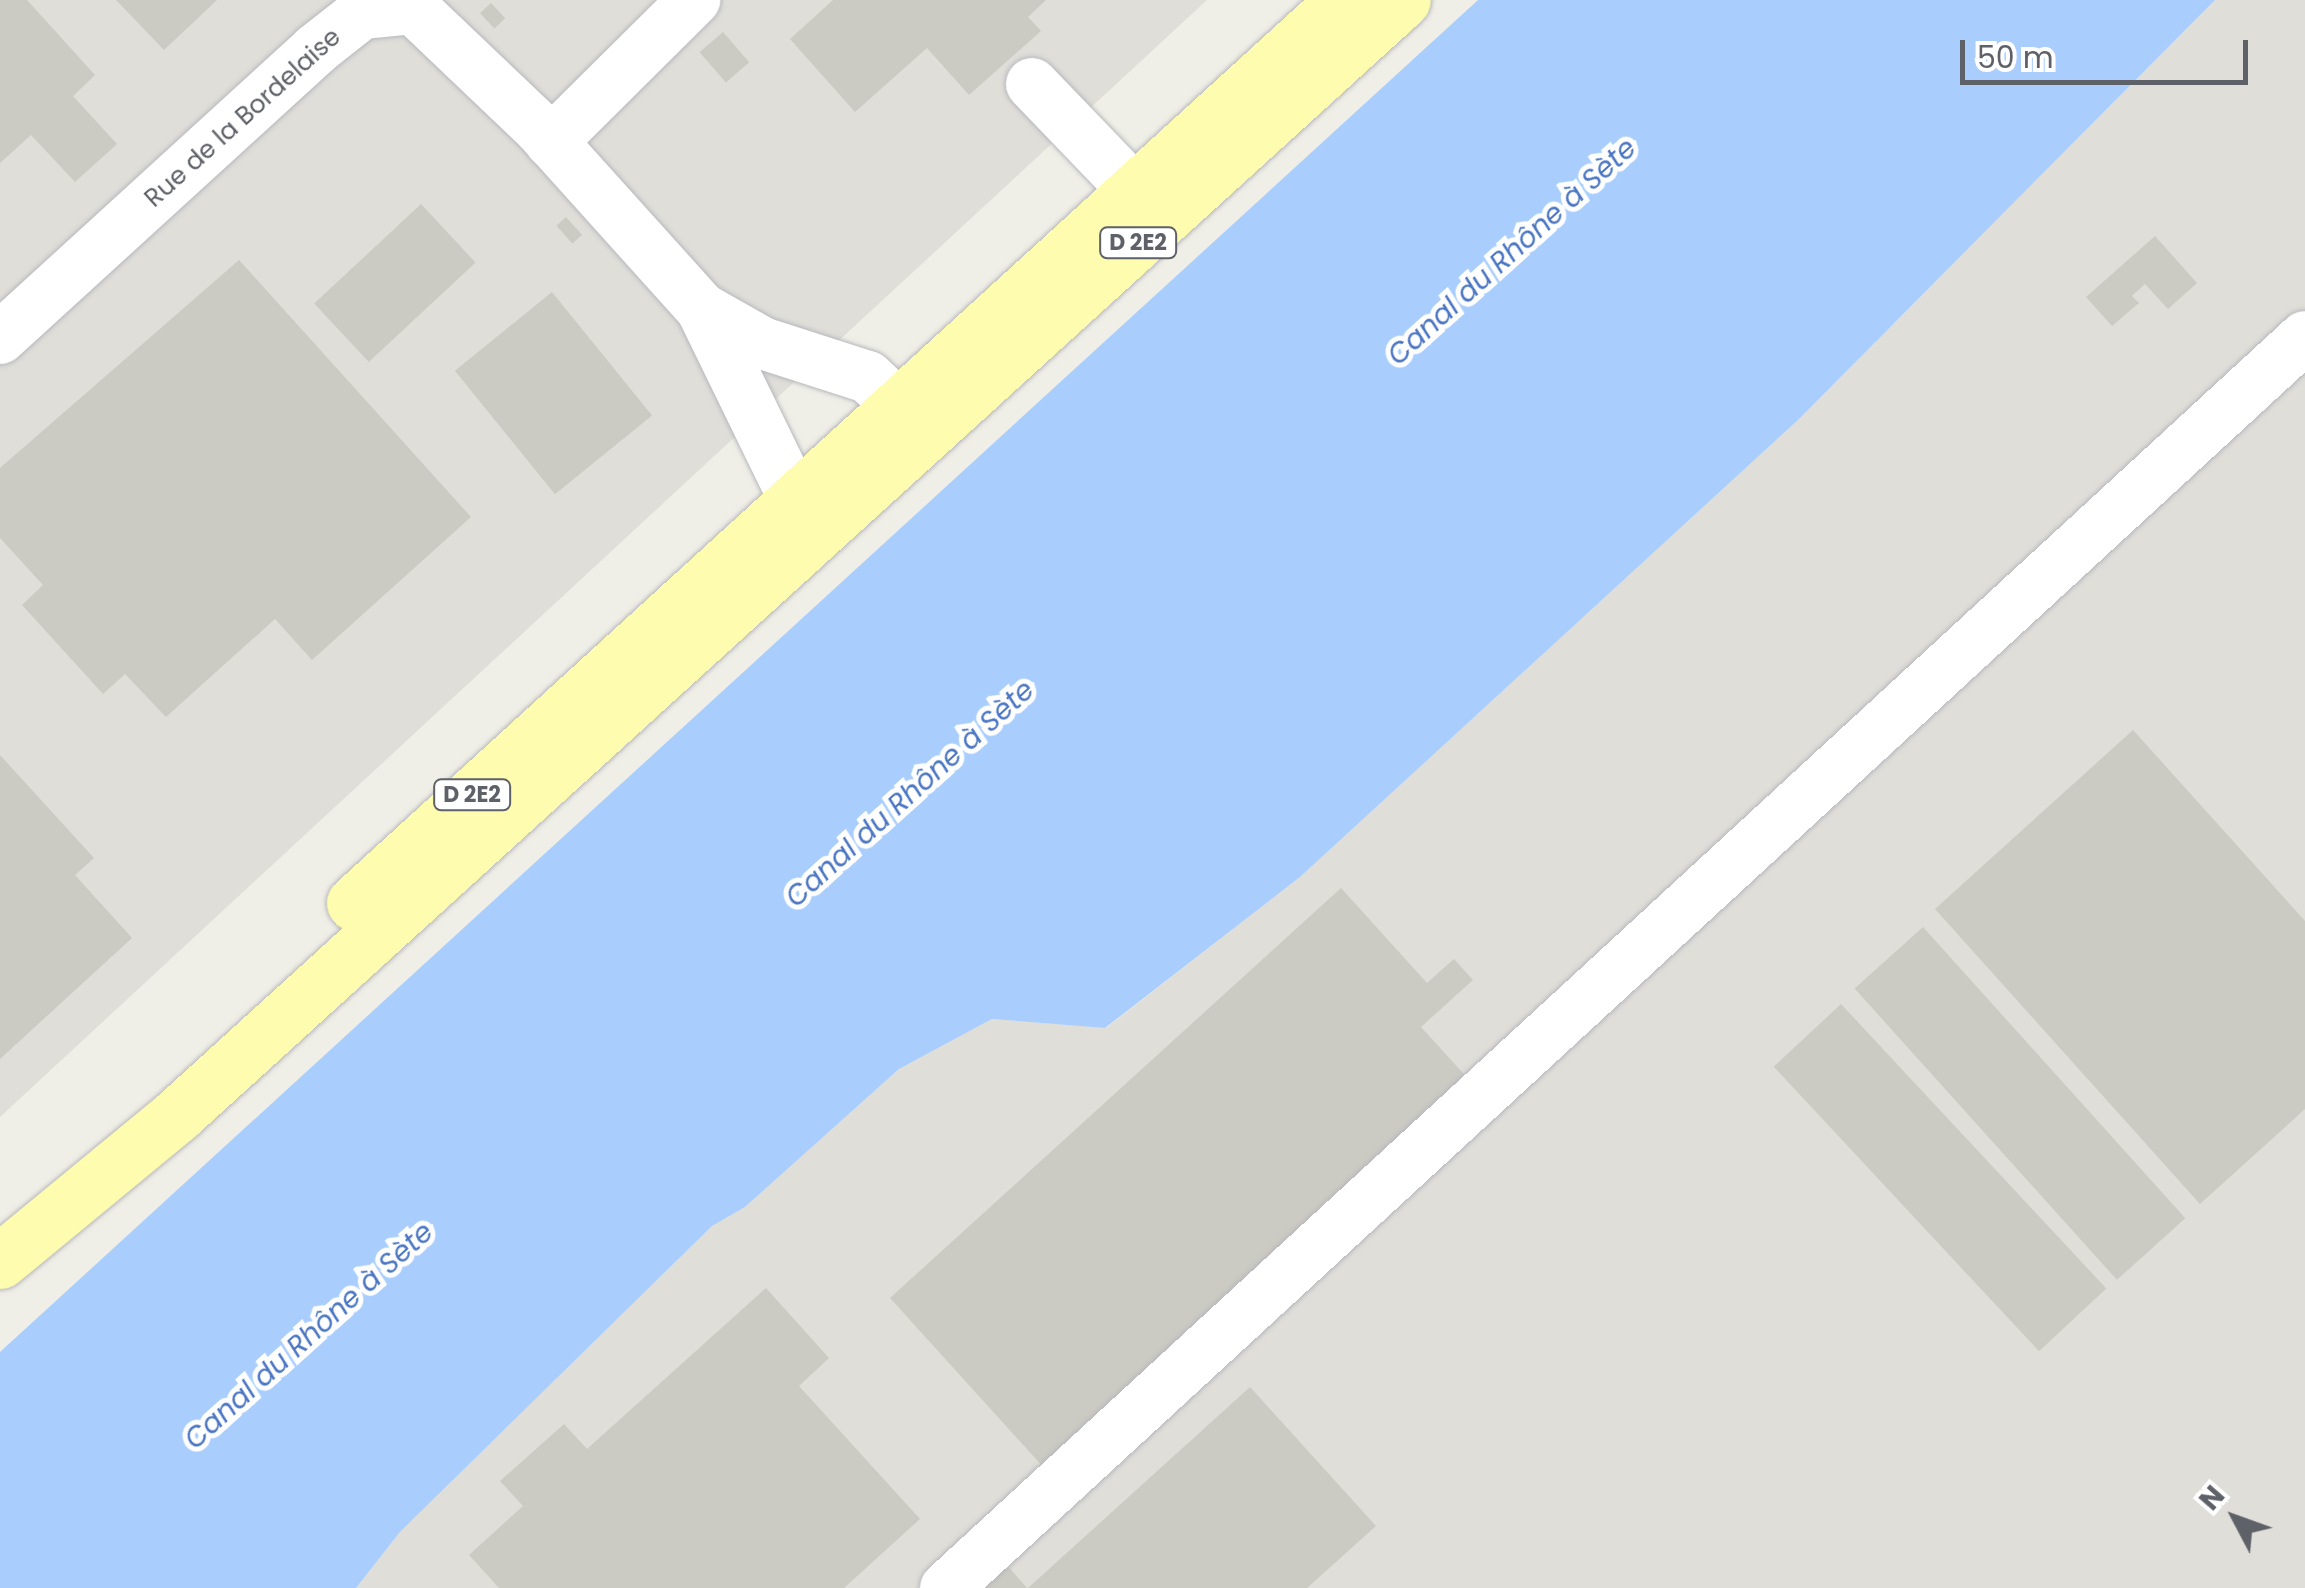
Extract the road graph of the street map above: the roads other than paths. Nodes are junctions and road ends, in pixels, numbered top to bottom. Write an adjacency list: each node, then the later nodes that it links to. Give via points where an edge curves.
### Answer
1 (694, 0): 6 (street)
2 (1344, 0): 7 (main road, D 2E2)
3 (1403, 0): 7 (main road, D 2E2)
4 (415, 4): 6 (street, Rue de la Bordelaise); 9 (street, Rue de la Bordelaise, via 362,13 315,50)
5 (1032, 84): 7 (street)
6 (551, 142): 8 (street, Rue de la Bordelaise)
7 (1149, 204): 11 (main road, D 2E2); 12 (main road, D 2E2)
8 (702, 309): 11 (street, via 762,343 868,377); 13 (street)
9 (0, 338)
10 (2301, 340): 16 (street)
11 (895, 402): 12 (main road); 13 (main road, D 2E2)
12 (872, 486): 13 (main road); 14 (main road, D 2E2, via 192,1101)
13 (794, 498): 14 (main road, D 2E2, via 174,1069)
14 (64, 1202): 15 (main road, D 2E2)
15 (0, 1261)
16 (946, 1588)

